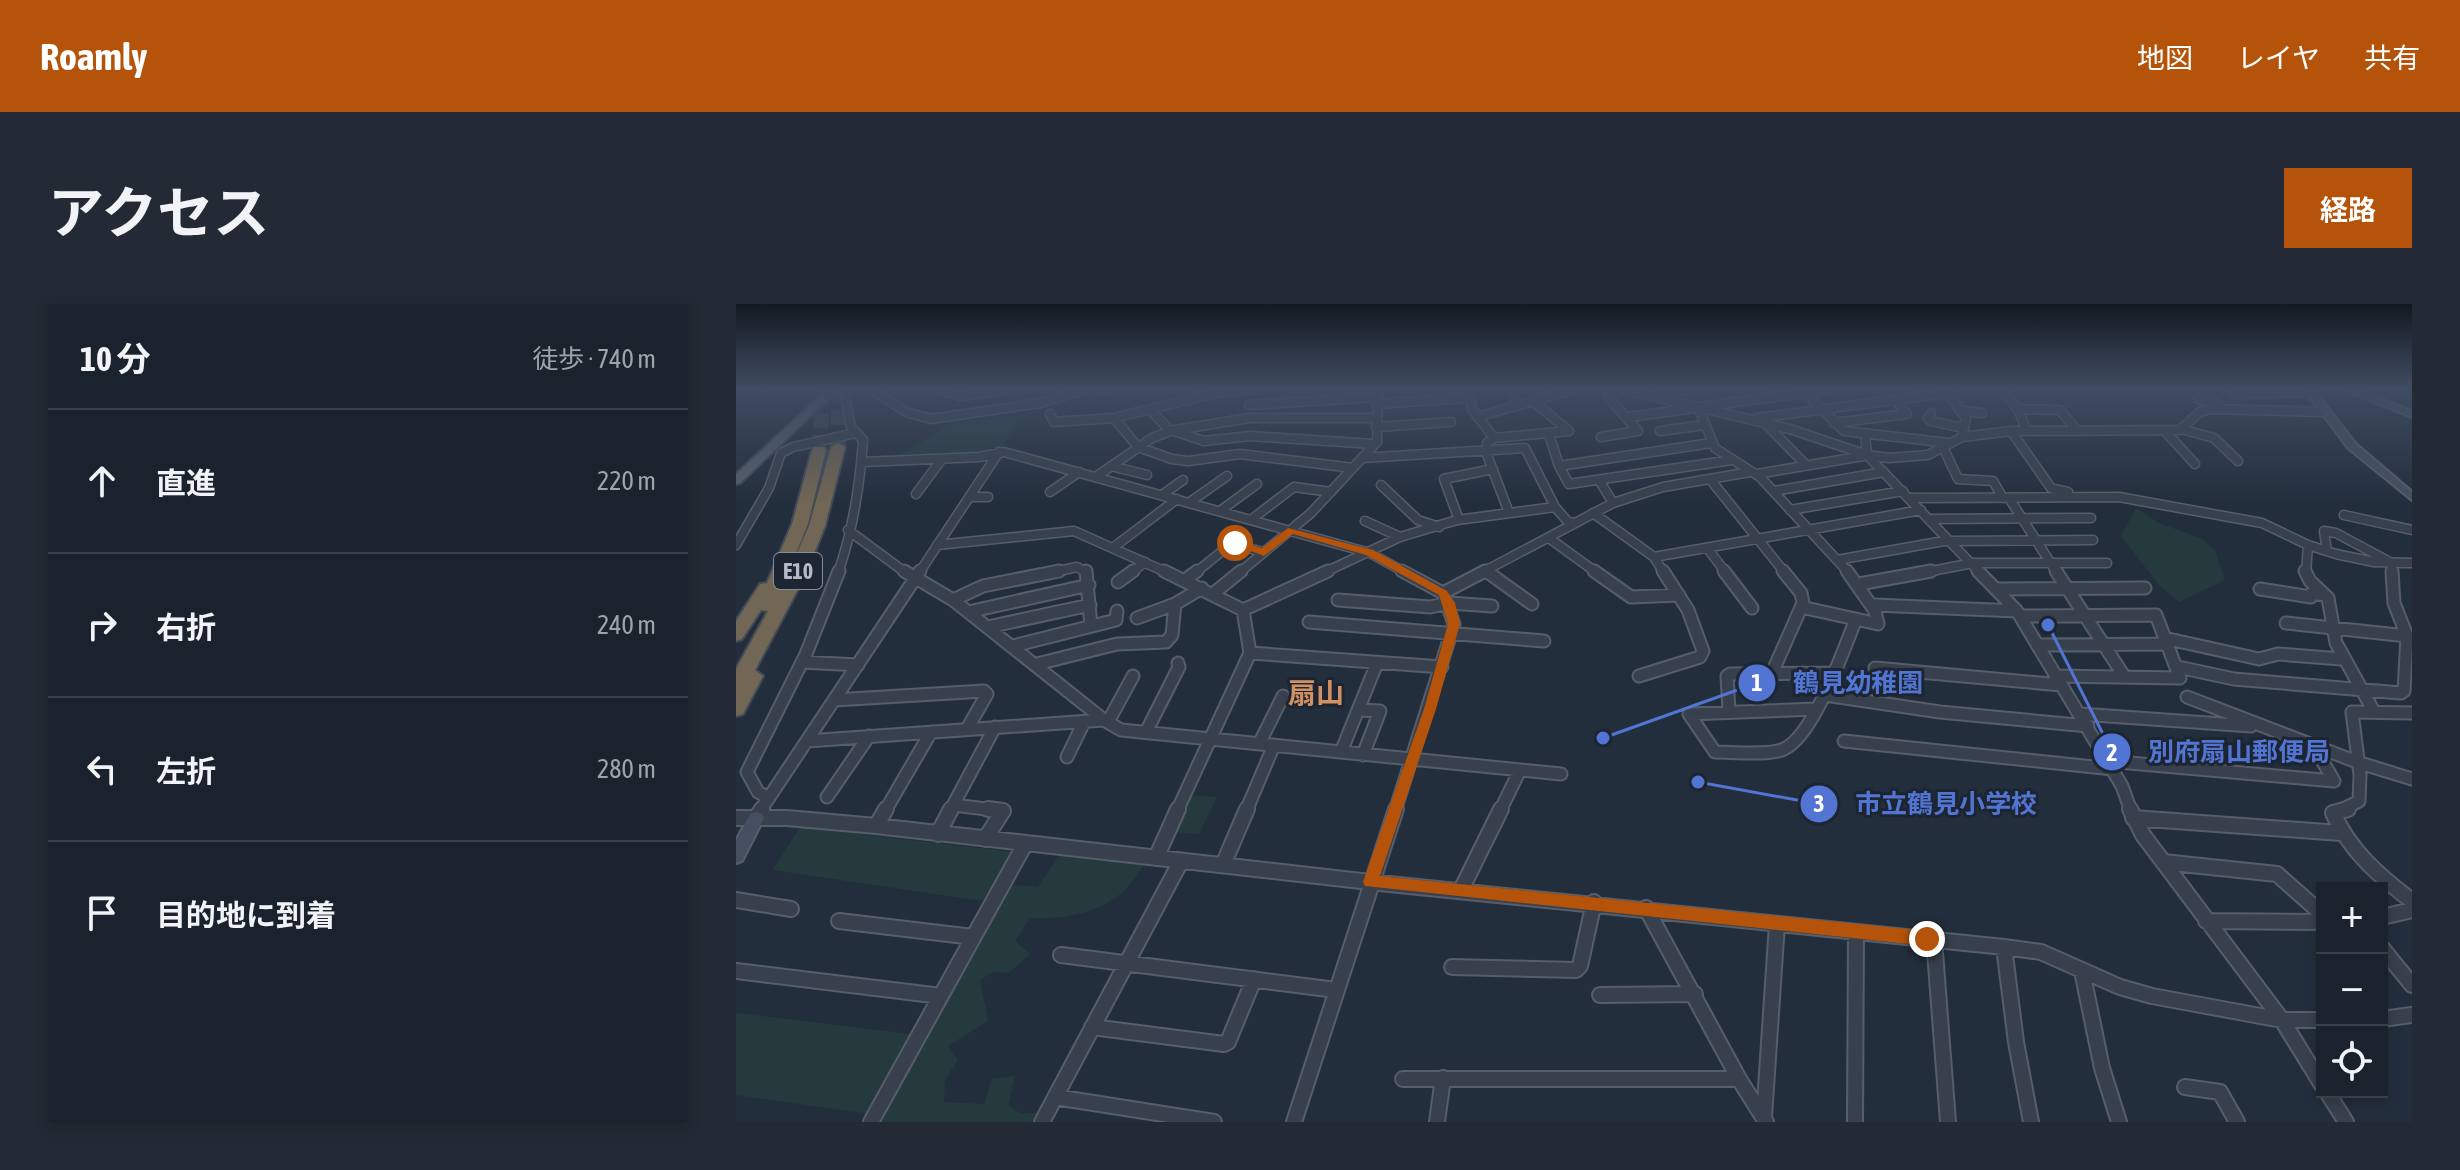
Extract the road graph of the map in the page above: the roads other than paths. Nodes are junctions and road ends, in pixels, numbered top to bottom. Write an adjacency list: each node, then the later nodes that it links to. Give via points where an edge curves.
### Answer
1 (785, 427): 58 (main road)
2 (793, 427): 66 (main road)
3 (853, 427): 29 (street)
4 (1122, 427): 40 (street)
5 (1168, 427): 24 (street)
6 (1195, 427): 24 (street)
7 (1250, 427): 32 (street)
8 (1376, 427): 37 (street)
9 (1485, 427): 35 (street)
10 (1564, 427): 30 (street, via 1569,431)
11 (1636, 427): 34 (street, via 1638,431)
12 (1688, 427): 25 (street)
13 (1705, 427): 36 (street)
14 (1769, 427): 53 (street)
15 (1782, 427): 33 (street)
16 (1839, 427): 31 (street)
17 (1949, 427): 28 (street)
18 (1964, 427): 28 (street)
19 (2074, 427): 27 (street)
20 (2336, 427): 80 (main road)
21 (2026, 429): 26 (street); 27 (street)
22 (2181, 429): 23 (street); 50 (street, via 2214,438)
23 (2164, 430): 27 (street); 52 (street)
24 (1172, 431): 32 (street, via 1204,441); 40 (street)
25 (1660, 431)
26 (2011, 431): 28 (street); 79 (street, via 2051,488)
27 (2077, 431)
28 (1963, 432): 38 (street)
29 (856, 433): 51 (street, via 863,440); 109 (street, via 781,453 769,488)
30 (1549, 434): 35 (street); 55 (street)
31 (1865, 434): 38 (street); 45 (street)
32 (1250, 436): 37 (street); 44 (street)
33 (1818, 436): 45 (street); 48 (street)
34 (1601, 437)
35 (1494, 438): 43 (street)
36 (1711, 443): 49 (street); 55 (street)
37 (1374, 444): 46 (street)
38 (1946, 445): 45 (street, via 1906,459); 81 (street, via 1958,479 1993,481)
39 (838, 447): 127 (highway, E10, via 817,526)
40 (1138, 447): 44 (street, via 1188,461); 54 (street)
41 (819, 450): 110 (highway, E10)
42 (999, 452): 47 (street); 59 (street); 77 (street)
43 (1486, 452): 46 (street); 57 (street); 85 (street, via 1525,448)
44 (1240, 454): 56 (street)
45 (1867, 455): 48 (street); 60 (street)
46 (1362, 458): 56 (street)
47 (942, 459): 51 (street); 74 (street)
48 (1839, 459): 53 (street)
49 (1732, 460): 61 (street); 68 (street)
50 (2238, 461)
51 (863, 462): 99 (street)
52 (2195, 464)
53 (1806, 465): 61 (street)
54 (1111, 466): 62 (street); 63 (street)
55 (1559, 466): 68 (street, via 1569,484)
56 (1353, 468): 73 (street)
57 (1493, 469): 88 (street); 95 (street, via 1444,479)
58 (736, 472)
59 (1079, 472): 63 (street); 72 (street)
60 (1884, 472): 71 (street); 76 (street)
61 (1753, 473): 65 (street); 71 (street)
62 (1147, 475)
63 (1097, 476): 75 (street)
64 (1227, 476): 83 (street)
65 (1710, 479): 84 (street); 105 (street)
66 (736, 480)
67 (1183, 480): 75 (street)
68 (1599, 480): 84 (street)
69 (1257, 484): 87 (street)
70 (1381, 485): 98 (street, via 1418,520)
71 (1774, 491): 86 (street)
72 (1050, 492)
73 (1331, 492): 94 (street, via 1294,487); 100 (street)
74 (916, 494)
75 (1162, 495): 82 (street)
76 (1906, 495): 81 (street); 86 (street); 90 (street)
77 (969, 497): 78 (street); 111 (street)
78 (988, 497)
79 (2097, 497): 81 (street); 112 (street, via 2210,511 2262,523)
80 (2412, 497)
81 (2006, 498): 92 (street)
82 (1177, 499): 83 (street); 113 (street)
83 (1190, 502): 87 (street)
84 (1613, 503): 89 (street)
85 (1555, 507): 88 (street); 97 (street)
86 (1790, 510): 101 (street)
87 (1220, 511): 94 (street)
88 (1509, 513): 95 (street)
89 (1593, 513): 97 (street); 118 (street)
90 (1926, 515): 92 (street); 101 (street); 108 (street)
91 (2344, 515): 102 (street)
92 (2023, 518): 93 (street); 106 (street)
93 (2091, 518)
94 (1252, 519): 100 (street)
95 (1459, 520): 98 (street)
96 (1365, 521): 103 (street)
97 (1575, 523): 104 (street)
98 (1439, 527): 103 (street)
99 (848, 530): 128 (street); 174 (street)
100 (1291, 530): 116 (street); 117 (street)
101 (1810, 530): 105 (street); 119 (street)
102 (2412, 530)
103 (1400, 537): 117 (street)
104 (1549, 538): 126 (street); 139 (street, via 1631,597)
105 (1759, 539): 114 (street); 149 (street, via 1801,593)
106 (2037, 540): 107 (street); 108 (street); 122 (street)
107 (2093, 540)
108 (1952, 541): 119 (street); 121 (street)
109 (736, 545)
110 (793, 545): 164 (highway); 172 (highway, E10)
111 (937, 545): 113 (street, via 1074,531); 128 (street)
112 (2308, 545): 115 (street); 140 (street, via 2307,581)
113 (1114, 547): 120 (street)
114 (1708, 549): 118 (street); 150 (street)
115 (2327, 551): 124 (street); 124 (street, via 2324,531)
116 (1264, 552): 129 (street, via 1231,544); 138 (street)
117 (1370, 553): 141 (street); 151 (street)
118 (1654, 557): 139 (street)
119 (1837, 560): 131 (street)
120 (1145, 562): 129 (street); 130 (street)
121 (1973, 563): 122 (street); 131 (street); 136 (street)
122 (2053, 563): 123 (street); 134 (street)
123 (2107, 563)
124 (2392, 563): 125 (street); 165 (street, via 2394,603)
125 (2412, 563)
126 (1485, 570): 141 (street); 145 (street)
127 (796, 576): 188 (highway, E10); 194 (highway)
128 (915, 579): 142 (street); 178 (street)
129 (1184, 581): 133 (street)
130 (1118, 582)
131 (1859, 584): 147 (street)
132 (1089, 585): 142 (street, via 1085,569 1069,568 983,586); 146 (street); 153 (street)
133 (1202, 588): 138 (street); 144 (street)
134 (2067, 588): 135 (street); 136 (street); 155 (street)
135 (2145, 588)
136 (1998, 589): 154 (street)
137 (2260, 589): 140 (street)
138 (1214, 593): 151 (street)
139 (1679, 595): 185 (street, via 1696,625 1703,654)
140 (2325, 595): 162 (street)
141 (1446, 598): 143 (street, via 1430,607); 148 (street); 163 (street, via 1454,624)
142 (953, 600): 153 (street)
143 (1338, 600)
144 (1175, 604): 156 (street); 177 (street, via 1172,635 1166,642 1117,644)
145 (1532, 604)
146 (1090, 605): 160 (street); 161 (street)
147 (1874, 605): 154 (street); 157 (street, via 1878,624)
148 (1492, 606)
149 (1801, 607): 157 (street); 182 (street)
150 (1752, 608)
151 (1243, 610): 171 (street)
152 (1117, 611): 160 (street, via 1116,620)
153 (968, 612): 161 (street)
154 (2018, 613): 155 (street); 169 (street)
155 (2083, 614): 167 (street, via 2156,615); 168 (street)
156 (1137, 618)
157 (1856, 619): 183 (street)
158 (1309, 622): 163 (street)
159 (2286, 623): 162 (street)
160 (1091, 626): 170 (street)
161 (988, 627): 170 (street)
162 (2331, 629): 165 (street); 173 (street)
163 (1451, 633): 166 (street); 179 (street)
164 (736, 635)
165 (2407, 636): 189 (street, via 2404,691)
166 (1544, 641)
167 (2165, 641): 168 (street); 173 (street, via 2259,659 2278,654); 180 (street)
168 (2102, 643): 169 (street); 186 (street)
169 (2038, 645): 187 (street)
170 (1013, 646): 177 (street)
171 (1250, 653): 176 (street); 210 (street)
172 (736, 658)
173 (2341, 659): 189 (street)
174 (802, 662): 178 (street); 226 (street, via 747,772 758,792)
175 (1178, 663): 208 (street)
176 (1377, 663): 179 (street); 196 (street)
177 (1037, 664): 201 (street)
178 (858, 665): 193 (street)
179 (1442, 667): 219 (street)
180 (2178, 667): 186 (street, via 2180,678); 189 (street, via 2234,679)
181 (1875, 668): 187 (street)
182 (1772, 673): 183 (street); 198 (street, via 1727,676)
183 (1833, 673): 190 (street)
184 (1133, 676): 201 (street)
185 (1639, 676)
186 (2124, 676): 187 (street)
187 (2058, 681): 200 (street)
188 (736, 687)
189 (2362, 692): 197 (street)
190 (1825, 695): 195 (street); 203 (street)
191 (1283, 696): 213 (street)
192 (2187, 697): 205 (street)
193 (834, 700): 206 (street, via 984,691); 211 (street)
194 (736, 709)
195 (1816, 709): 198 (street); 198 (street, via 1790,748 1715,752 1689,714)
196 (1359, 710): 216 (street); 217 (street, via 1380,711)
197 (2373, 710): 199 (street); 220 (street, via 2352,712)
198 (1729, 711)
199 (2412, 713)
200 (2080, 714): 203 (street); 205 (street)
201 (1106, 721): 202 (street); 208 (street, via 1121,730)
202 (1084, 722): 204 (street); 218 (street)
203 (2088, 726): 221 (street)
204 (995, 727): 206 (street); 227 (street)
205 (2265, 727): 215 (street)
206 (967, 729): 207 (street)
207 (931, 732): 209 (street); 231 (street)
208 (1146, 732): 210 (street)
209 (869, 736): 211 (street); 225 (street)
210 (1211, 739): 213 (street); 237 (street)
211 (807, 741): 226 (street)
212 (1844, 741): 221 (street)
213 (1259, 744): 214 (street)
214 (1274, 745): 216 (street); 240 (street)
215 (2313, 745): 220 (street); 221 (street, via 2334,781)
216 (1341, 752): 217 (street)
217 (1363, 755): 219 (street)
218 (1067, 757)
219 (1412, 760): 222 (street); 241 (street)
220 (2357, 762): 224 (street); 232 (street, via 2359,801 2333,813)
221 (2110, 765): 230 (street)
222 (1520, 770): 223 (street); 242 (street)
223 (1561, 774)
224 (2412, 779)
225 (827, 797)
226 (769, 798): 229 (street)
227 (953, 805): 233 (street); 234 (street, via 1003,811)
228 (736, 818): 229 (street)
229 (756, 818): 231 (street); 236 (main road)
230 (2133, 818): 232 (street); 239 (street)
231 (876, 826): 233 (street)
232 (2341, 833): 244 (street, via 2359,858)
233 (938, 834): 234 (street)
234 (985, 839): 235 (street)
235 (1025, 844): 237 (street); 256 (street)
236 (736, 856)
237 (1156, 858): 238 (street)
238 (1181, 861): 240 (street); 261 (street)
239 (2163, 862): 248 (street, via 2277,874); 252 (street)
240 (1223, 865): 241 (street)
241 (1370, 882): 242 (street); 267 (street)
242 (1461, 890): 245 (street)
243 (736, 900): 247 (street)
244 (2412, 901)
245 (1594, 902): 246 (street); 262 (street, via 1576,970)
246 (1646, 908): 254 (street); 268 (street)
247 (791, 909)
248 (2316, 909)
249 (2412, 910): 250 (street)
250 (2388, 916)
251 (839, 921): 256 (street)
252 (2206, 921): 253 (street); 273 (street)
253 (2316, 922)
254 (1777, 924): 255 (street); 283 (street)
255 (1856, 933): 257 (street); 289 (street)
256 (973, 937): 270 (street)
257 (1934, 939): 258 (street); 290 (street)
258 (2004, 947): 264 (street, via 2041,952); 291 (street)
259 (2387, 954): 266 (street)
260 (1061, 955): 261 (street)
261 (1126, 963): 265 (street); 275 (street)
262 (1452, 967)
263 (736, 971): 270 (street)
264 (2082, 971): 273 (street, via 2152,996); 292 (street)
265 (1254, 979): 267 (street); 275 (street, via 1224,1044)
266 (2412, 985)
267 (1336, 990): 287 (street)
268 (1695, 994): 269 (street); 279 (street)
269 (1600, 995)
270 (941, 996): 284 (street)
271 (2412, 1015): 272 (street)
272 (2388, 1018)
273 (2282, 1020): 274 (street); 276 (street)
274 (2316, 1020)
275 (1092, 1027): 281 (street)
276 (2316, 1075)
277 (1443, 1078): 278 (street); 279 (street); 288 (street)
278 (1403, 1079)
279 (1739, 1079): 283 (street)
280 (2185, 1087): 293 (street, via 2220,1092)
281 (1055, 1097): 285 (street); 286 (street)
282 (2331, 1098): 294 (street)
283 (1765, 1120)
284 (871, 1122)
285 (1042, 1122)
286 (1214, 1122)
287 (1294, 1122)
288 (1437, 1122)
289 (1855, 1122)
290 (1948, 1122)
291 (2031, 1122)
292 (2119, 1122)
293 (2237, 1122)
294 (2346, 1122)

